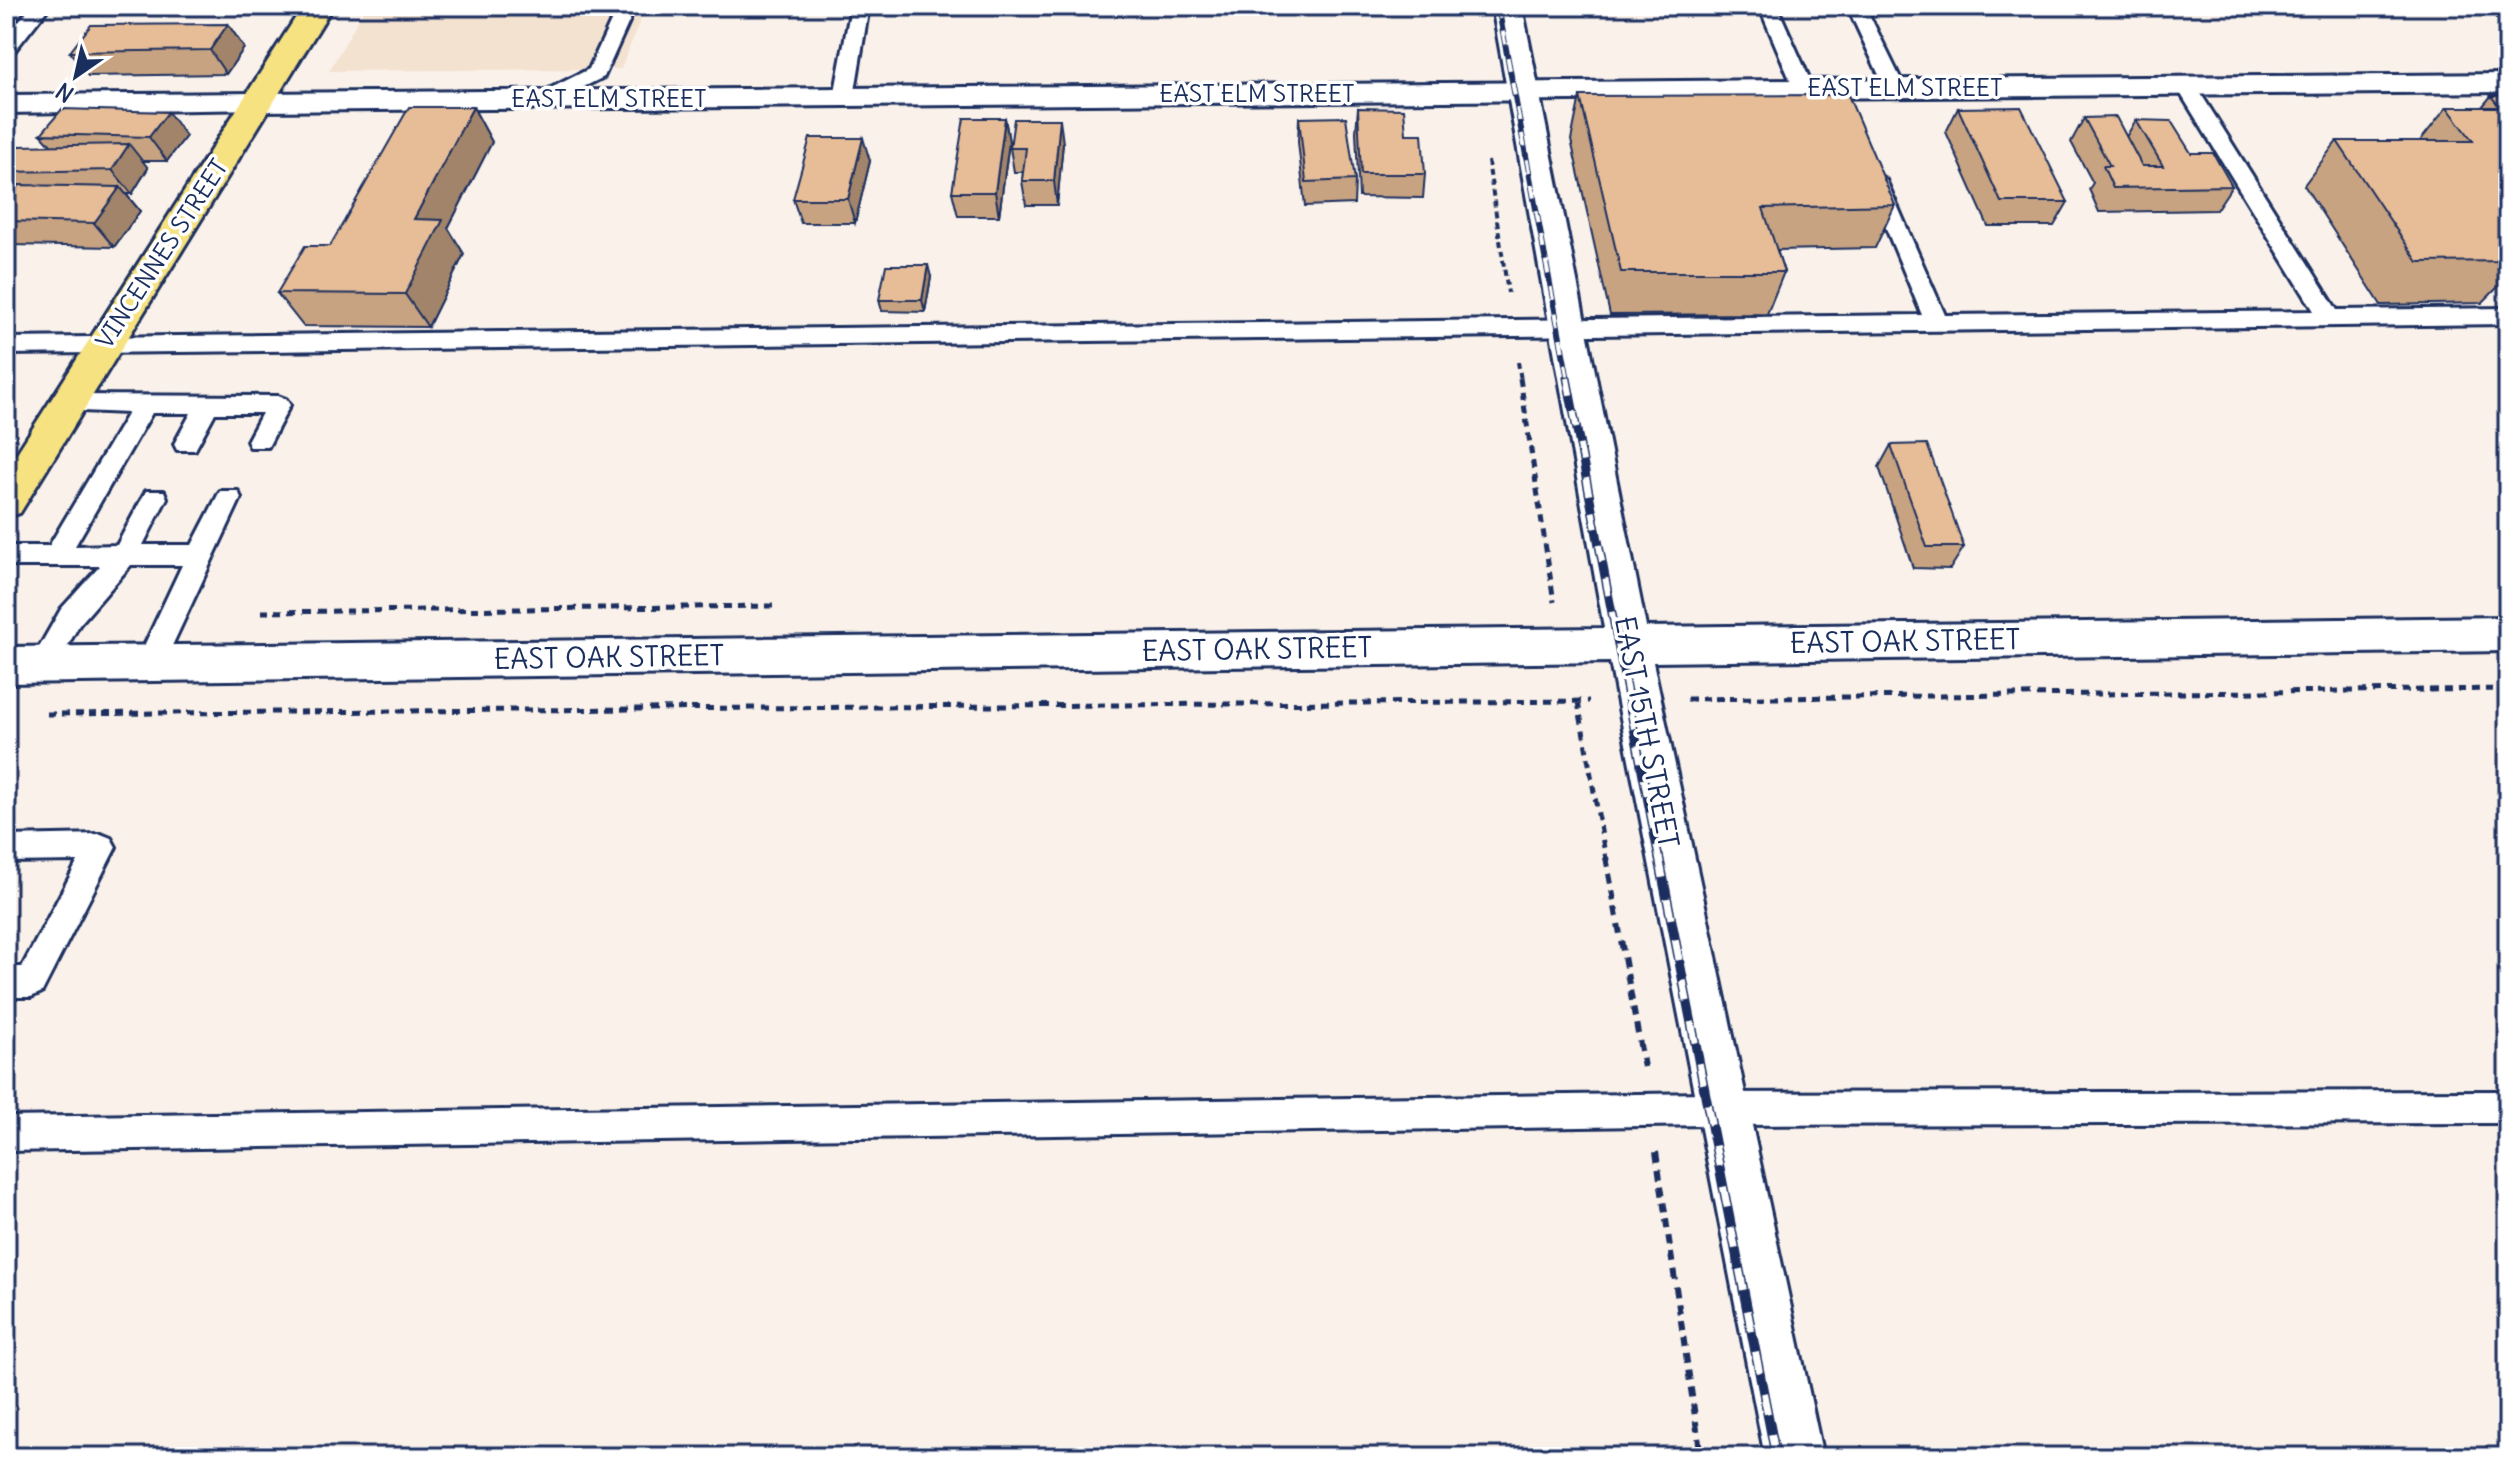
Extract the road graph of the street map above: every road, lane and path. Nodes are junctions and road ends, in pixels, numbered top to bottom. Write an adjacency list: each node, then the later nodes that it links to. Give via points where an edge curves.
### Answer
1 (41, 6): 10 (lane)
2 (318, 6): 18 (main road, VINCENNES STREET)
3 (627, 6): 17 (lane, via 597,73)
4 (860, 6): 16 (lane)
5 (1507, 6): 15 (street, EAST 15TH STREET)
6 (1768, 6): 14 (lane)
7 (1856, 6): 13 (lane)
8 (2487, 6): 9 (path)
9 (2508, 30)
10 (6, 49)
11 (2508, 83): 12 (street, EAST ELM STREET)
12 (2186, 86): 13 (street, EAST ELM STREET); 22 (lane)
13 (1895, 88): 14 (street, EAST ELM STREET, via 1841,101)
14 (1804, 89): 15 (street, EAST ELM STREET)
15 (1523, 91): 16 (street, EAST ELM STREET); 24 (street, EAST 15TH STREET)
16 (844, 97): 17 (street, EAST ELM STREET)
17 (542, 100): 18 (street, EAST ELM STREET)
18 (259, 102): 19 (street, EAST ELM STREET); 25 (main road, VINCENNES STREET)
19 (6, 104)
20 (1865, 156): 23 (lane)
21 (2508, 316): 22 (lane)
22 (2330, 318): 23 (lane)
23 (1937, 323): 24 (lane)
24 (1568, 327): 25 (lane); 40 (street, EAST 15TH STREET)
25 (103, 345): 26 (lane); 27 (main road, VINCENNES STREET)
26 (6, 346)
27 (66, 404): 28 (lane); 34 (main road, VINCENNES STREET)
28 (145, 405): 29 (lane); 37 (lane)
29 (208, 405): 30 (lane, via 278,405); 31 (lane)
30 (259, 441)
31 (186, 444)
32 (155, 498): 38 (lane)
33 (229, 498): 35 (lane)
34 (6, 502)
35 (200, 555): 38 (lane); 41 (lane)
36 (6, 556): 37 (lane)
37 (56, 556): 38 (lane)
38 (124, 556): 42 (lane)
39 (2508, 634): 40 (street, EAST OAK STREET)
40 (1628, 645): 41 (street, EAST OAK STREET); 44 (street, EAST 15TH STREET)
41 (150, 663): 42 (street, EAST OAK STREET)
42 (24, 665)
43 (2508, 689): 44 (path)
44 (1640, 700): 45 (path); 49 (street, EAST 15TH STREET)
45 (37, 714)
46 (6, 849): 47 (lane, via 101,847 31,982)
47 (6, 982)
48 (2508, 1107): 49 (lane)
49 (1724, 1110): 50 (lane); 51 (street, EAST 15TH STREET)
50 (6, 1134)
51 (1794, 1457)

